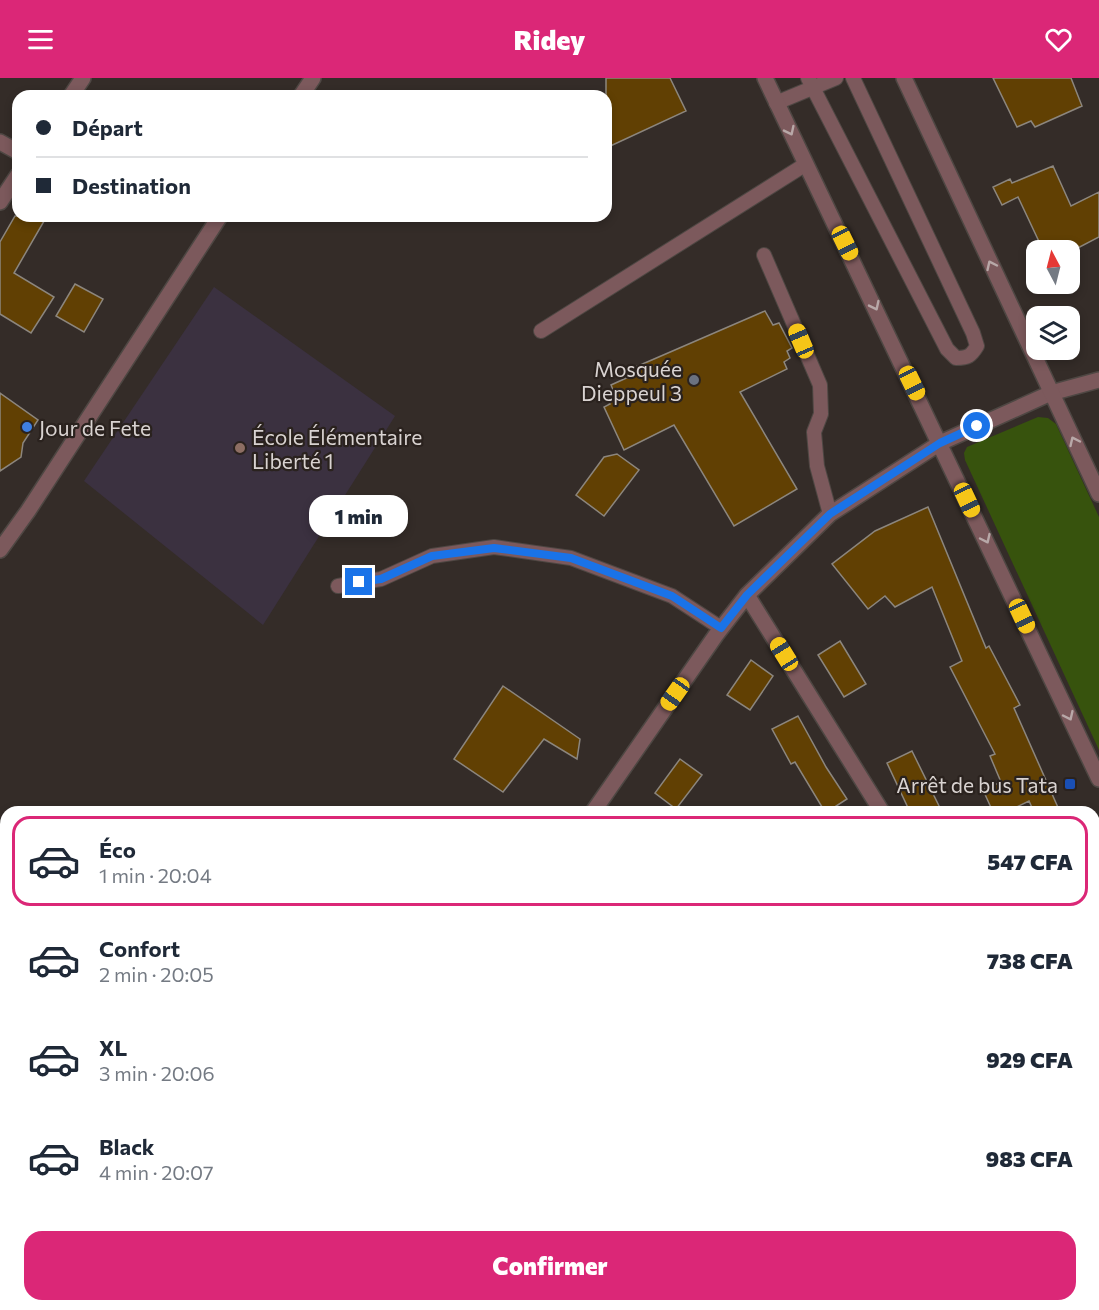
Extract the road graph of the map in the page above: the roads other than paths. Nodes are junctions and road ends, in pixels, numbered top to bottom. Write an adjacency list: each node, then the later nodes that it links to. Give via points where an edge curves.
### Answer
1 (765, 78): 6 (street)
2 (836, 78): 5 (lane)
3 (853, 78): 5 (lane, via 973,333 977,346 967,358 956,358 947,349)
4 (904, 78): 14 (street, one-way to 4)
5 (810, 83): 6 (lane)
6 (776, 103): 7 (street, one-way to 7)
7 (806, 164): 12 (lane); 15 (street, one-way to 15)
8 (12, 184): 9 (street)
9 (0, 202)
10 (216, 222): 18 (street)
11 (764, 255): 17 (lane, via 820,385 821,414 814,432 817,466)
12 (541, 331)
13 (1099, 380): 14 (street)
14 (1051, 393): 15 (street); 16 (street, one-way to 14)
15 (940, 443): 17 (street); 22 (street, one-way to 22)
16 (1099, 494)
17 (830, 514): 20 (street)
18 (2, 544)
19 (338, 586): 21 (lane, via 381,579 432,556 494,548 571,558 672,596)
20 (747, 595): 21 (street); 24 (street)
21 (721, 628): 23 (street)
22 (1099, 779)
23 (597, 806)
24 (878, 806)

